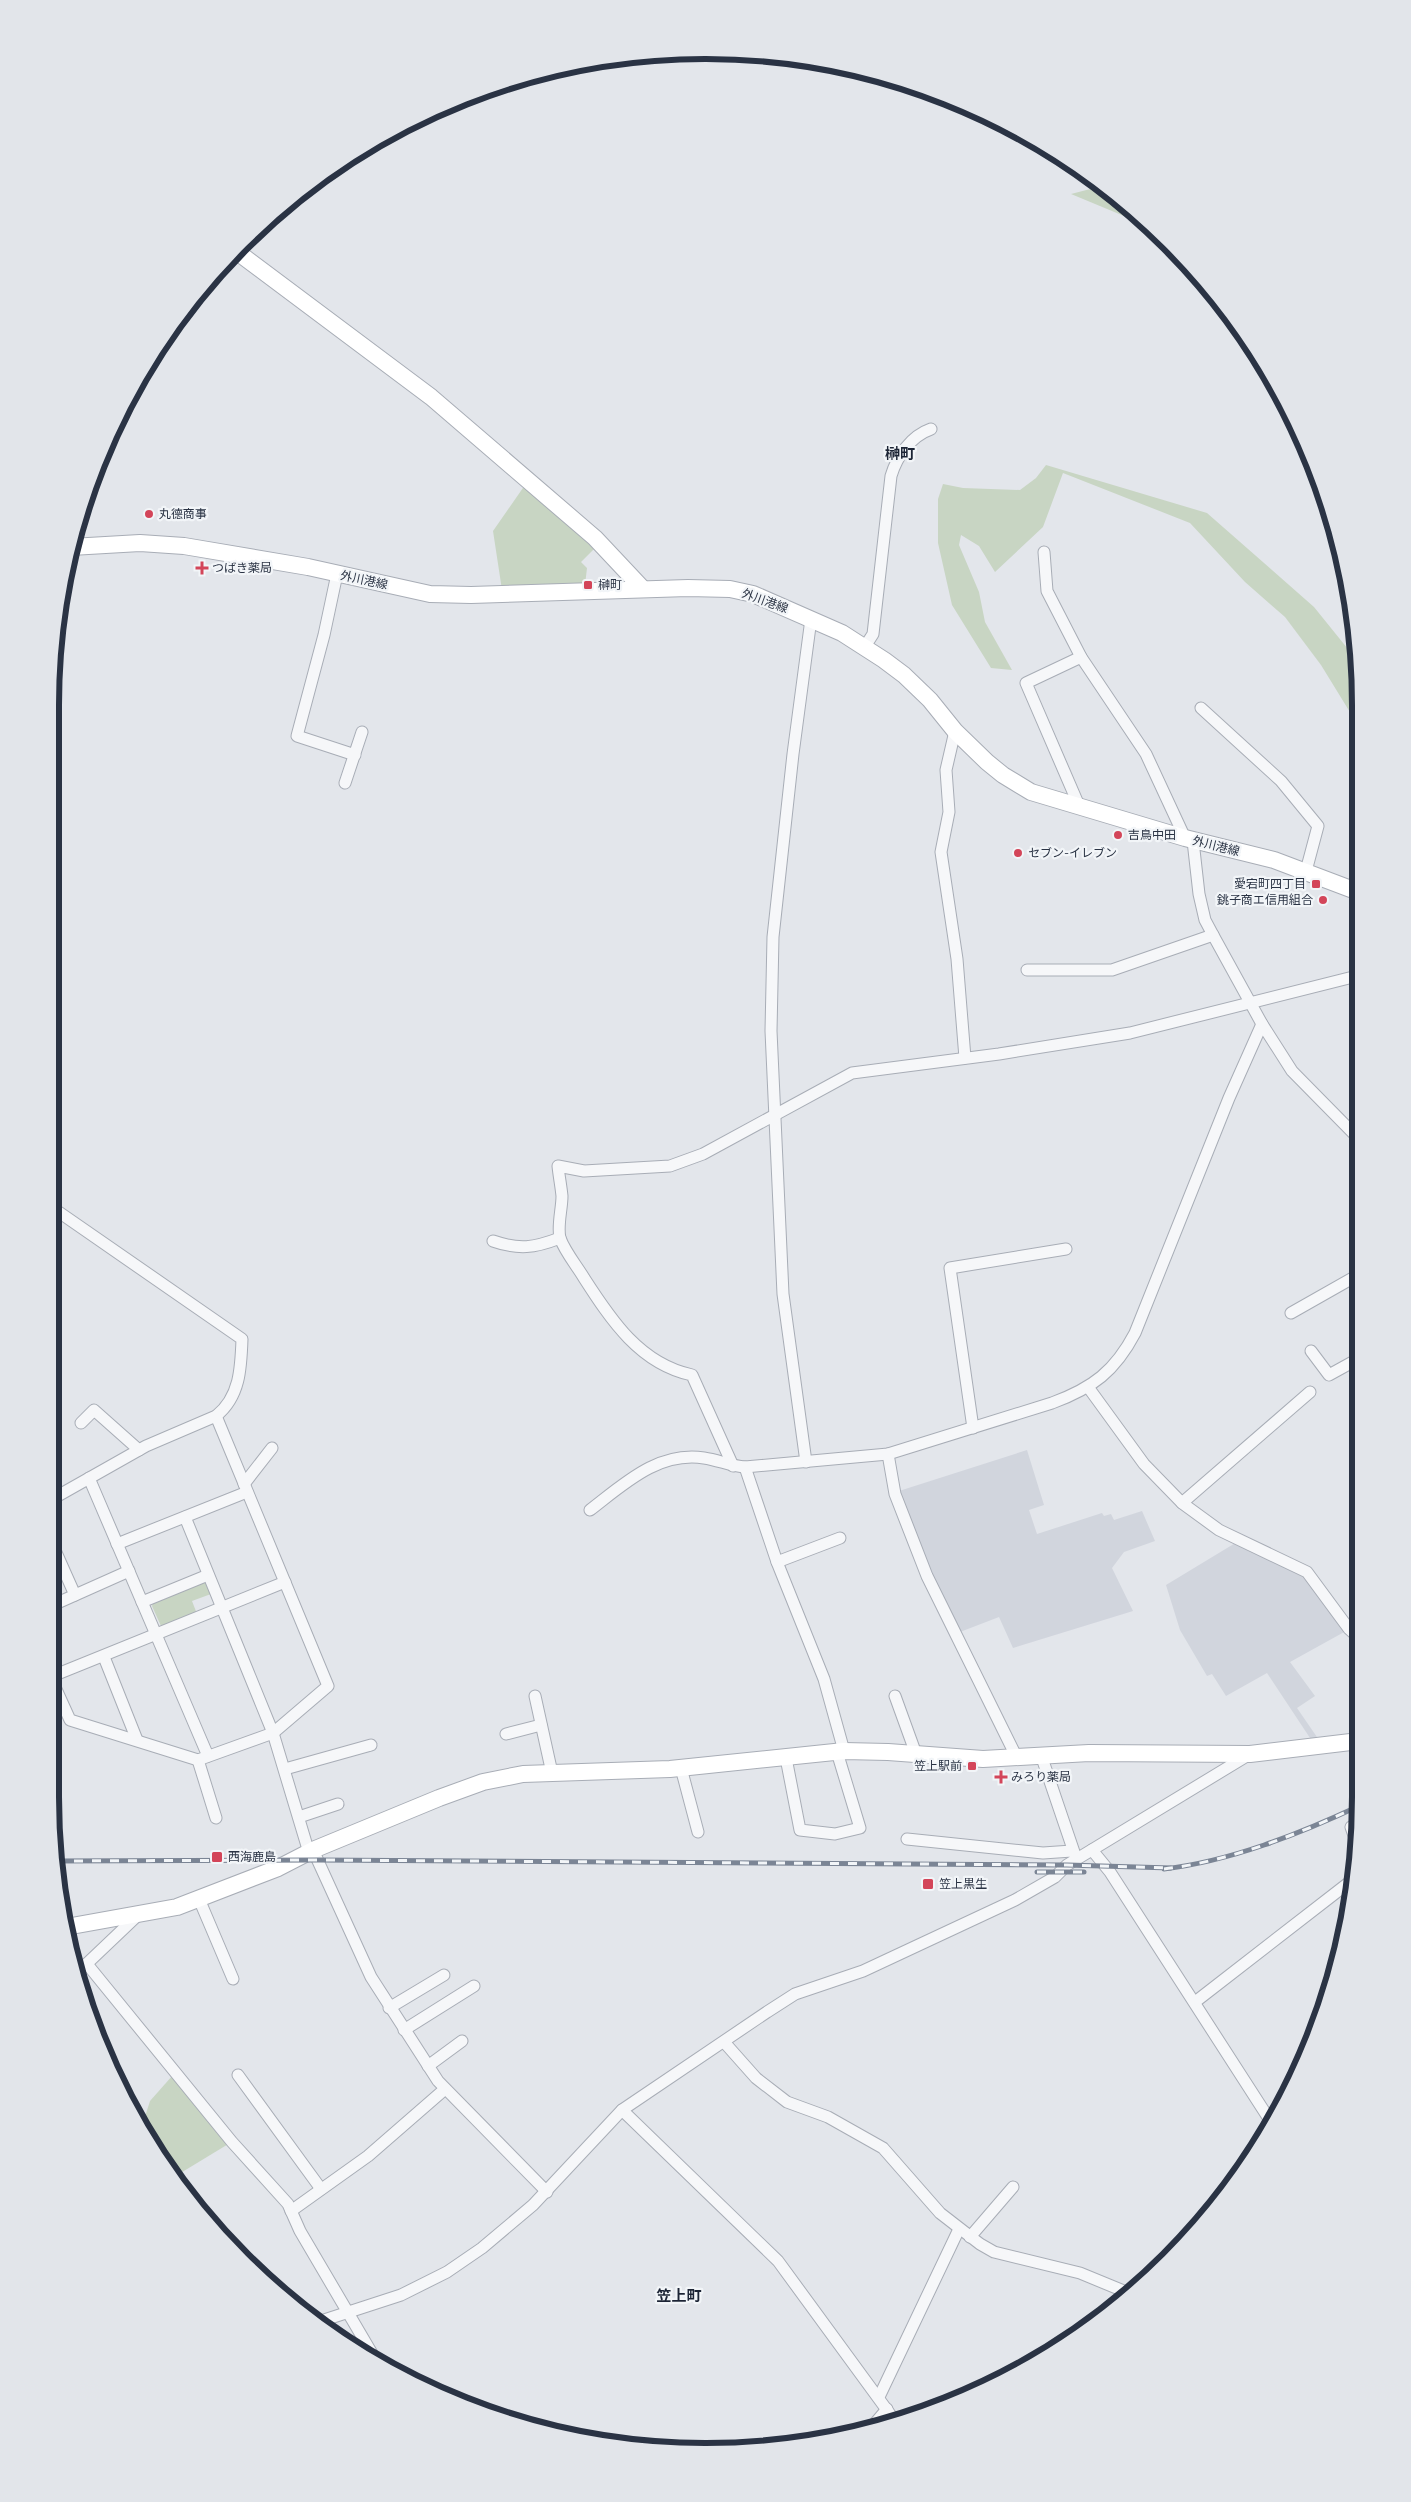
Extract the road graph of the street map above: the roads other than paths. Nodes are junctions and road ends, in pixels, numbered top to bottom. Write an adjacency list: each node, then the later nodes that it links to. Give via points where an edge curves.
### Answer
1 (241, 255): 6 (street, via 431,398 595,538)
2 (931, 429): 8 (street, via 917,436 895,462 873,634)
3 (79, 546): 5 (street, 外川港線, via 140,543 184,546)
4 (1044, 552): 9 (street, via 1047,591)
5 (336, 574): 6 (street, 外川港線, via 430,594); 13 (street, via 324,635 297,736)
6 (642, 588): 7 (street, 外川港線, via 730,589 753,594)
7 (811, 619): 8 (street, 外川港線, via 842,633); 25 (street, via 773,937 770,1031)
8 (864, 648): 11 (street, 外川港線, via 904,674)
9 (1081, 657): 15 (street, via 1026,683); 16 (street, via 1146,754)
10 (1201, 708): 17 (street, via 1281,781 1318,826)
11 (955, 731): 15 (street, 外川港線, via 986,762 1014,782 1031,792); 24 (street, via 946,770 949,812 941,852 957,959)
12 (362, 732): 13 (street)
13 (354, 755): 14 (street)
14 (345, 783)
15 (1080, 808): 16 (street, 外川港線)
16 (1189, 840): 17 (street, 外川港線); 19 (street, via 1203,912)
17 (1306, 871): 18 (street, 外川港線)
18 (1352, 889)
19 (1213, 936): 20 (street, via 1112,970); 22 (street)
20 (1027, 970)
21 (1352, 977): 22 (street)
22 (1251, 1003): 23 (street); 24 (street, via 1130,1032)
23 (1262, 1024): 26 (street, via 1292,1071); 35 (street, via 1135,1333 1115,1365 1102,1379)
24 (965, 1058): 25 (street, via 852,1073)
25 (776, 1113): 28 (street, via 703,1154 670,1166 584,1171 558,1166 562,1196); 43 (street, via 783,1294)
26 (1352, 1125)
27 (59, 1212): 37 (street, via 242,1339 238,1383 232,1397)
28 (560, 1238): 29 (street, via 524,1248); 44 (street, via 614,1324 659,1363 692,1375)
29 (493, 1241)
30 (1066, 1249): 39 (street, via 950,1268)
31 (1352, 1278): 32 (street)
32 (1291, 1313)
33 (1312, 1351): 34 (street, via 1329,1375)
34 (1352, 1362)
35 (1088, 1387): 39 (street, via 1052,1403); 49 (street, via 1144,1464)
36 (1310, 1392): 49 (street)
37 (216, 1416): 41 (street); 47 (street)
38 (81, 1423): 41 (street, via 94,1410)
39 (973, 1428): 42 (street)
40 (272, 1448): 47 (street)
41 (139, 1450): 46 (street)
42 (888, 1454): 43 (street); 82 (street, via 895,1494 927,1576)
43 (806, 1462): 45 (street)
44 (733, 1466): 45 (street); 50 (street, via 703,1457 674,1458 635,1474)
45 (745, 1467): 55 (street)
46 (89, 1478): 48 (street); 53 (street)
47 (246, 1488): 51 (street); 58 (street)
48 (59, 1495)
49 (1182, 1504): 63 (street, via 1219,1530 1307,1572)
50 (590, 1510)
51 (185, 1517): 53 (street); 57 (street)
52 (840, 1538): 55 (street)
53 (117, 1544): 56 (street)
54 (59, 1559): 59 (street)
55 (777, 1562): 76 (street, via 824,1679)
56 (129, 1571): 59 (street); 61 (street)
57 (208, 1575): 61 (street); 62 (street)
58 (285, 1582): 62 (street); 71 (street, via 328,1686)
59 (75, 1595): 60 (street)
60 (59, 1602)
61 (142, 1602): 64 (street)
62 (222, 1608): 64 (street); 71 (street)
63 (1352, 1632)
64 (156, 1635): 65 (street); 80 (street)
65 (104, 1657): 66 (street); 73 (street)
66 (59, 1674)
67 (59, 1696): 73 (street, via 70,1720)
68 (534, 1696): 70 (street)
69 (895, 1696): 77 (street)
70 (541, 1725): 72 (street); 85 (street)
71 (273, 1733): 80 (street); 84 (street)
72 (506, 1734)
73 (137, 1740): 80 (street)
74 (1352, 1742): 78 (street)
75 (371, 1745): 84 (street)
76 (841, 1752): 77 (street); 81 (street); 81 (street, via 860,1828 835,1834 800,1830)
77 (916, 1754): 82 (street)
78 (1250, 1754): 79 (street); 92 (street)
79 (1041, 1755): 82 (street); 93 (street)
80 (203, 1758): 88 (street)
81 (786, 1758): 83 (street)
82 (1016, 1758)
83 (681, 1768): 85 (street); 89 (street)
84 (286, 1770): 87 (street)
85 (552, 1773): 91 (street, via 523,1774 483,1782)
86 (338, 1804): 87 (street)
87 (299, 1817): 91 (street, via 307,1846)
88 (216, 1818)
89 (698, 1832)
90 (907, 1839): 93 (street)
91 (313, 1850): 95 (street, via 278,1868); 104 (street, via 371,1978)
92 (1092, 1850): 93 (street); 103 (street, via 1110,1872)
93 (1075, 1855): 107 (street, via 1055,1877 863,1971 795,1994)
94 (1346, 1885): 103 (street)
95 (199, 1899): 96 (street, via 177,1908); 101 (street)
96 (138, 1915): 97 (street); 98 (street)
97 (72, 1926)
98 (87, 1964): 99 (street); 116 (street)
99 (82, 1968)
100 (444, 1975): 104 (street)
101 (233, 1979)
102 (474, 1986): 105 (street)
103 (1195, 2002): 112 (street)
104 (390, 2008): 105 (street)
105 (404, 2030): 108 (street)
106 (462, 2040): 108 (street)
107 (724, 2042): 111 (street); 117 (street, via 756,2078 787,2102 828,2117 883,2148)
108 (428, 2066): 110 (street)
109 (238, 2075): 114 (street)
110 (445, 2089): 114 (street, via 368,2156); 115 (street)
111 (622, 2110): 115 (street); 123 (street, via 778,2261)
112 (1268, 2117)
113 (1013, 2187): 118 (street)
114 (321, 2189): 116 (street)
115 (547, 2192): 120 (street, via 482,2248 447,2272 401,2295)
116 (292, 2211): 120 (street, via 300,2231)
117 (959, 2230): 118 (street); 123 (street)
118 (970, 2237): 119 (street, via 994,2252 1080,2273)
119 (1123, 2290)
120 (349, 2314): 121 (street); 122 (street)
121 (326, 2320)
122 (368, 2348)
123 (879, 2397): 124 (street)
124 (887, 2408): 125 (street); 126 (street)
125 (892, 2415)
126 (878, 2420)

